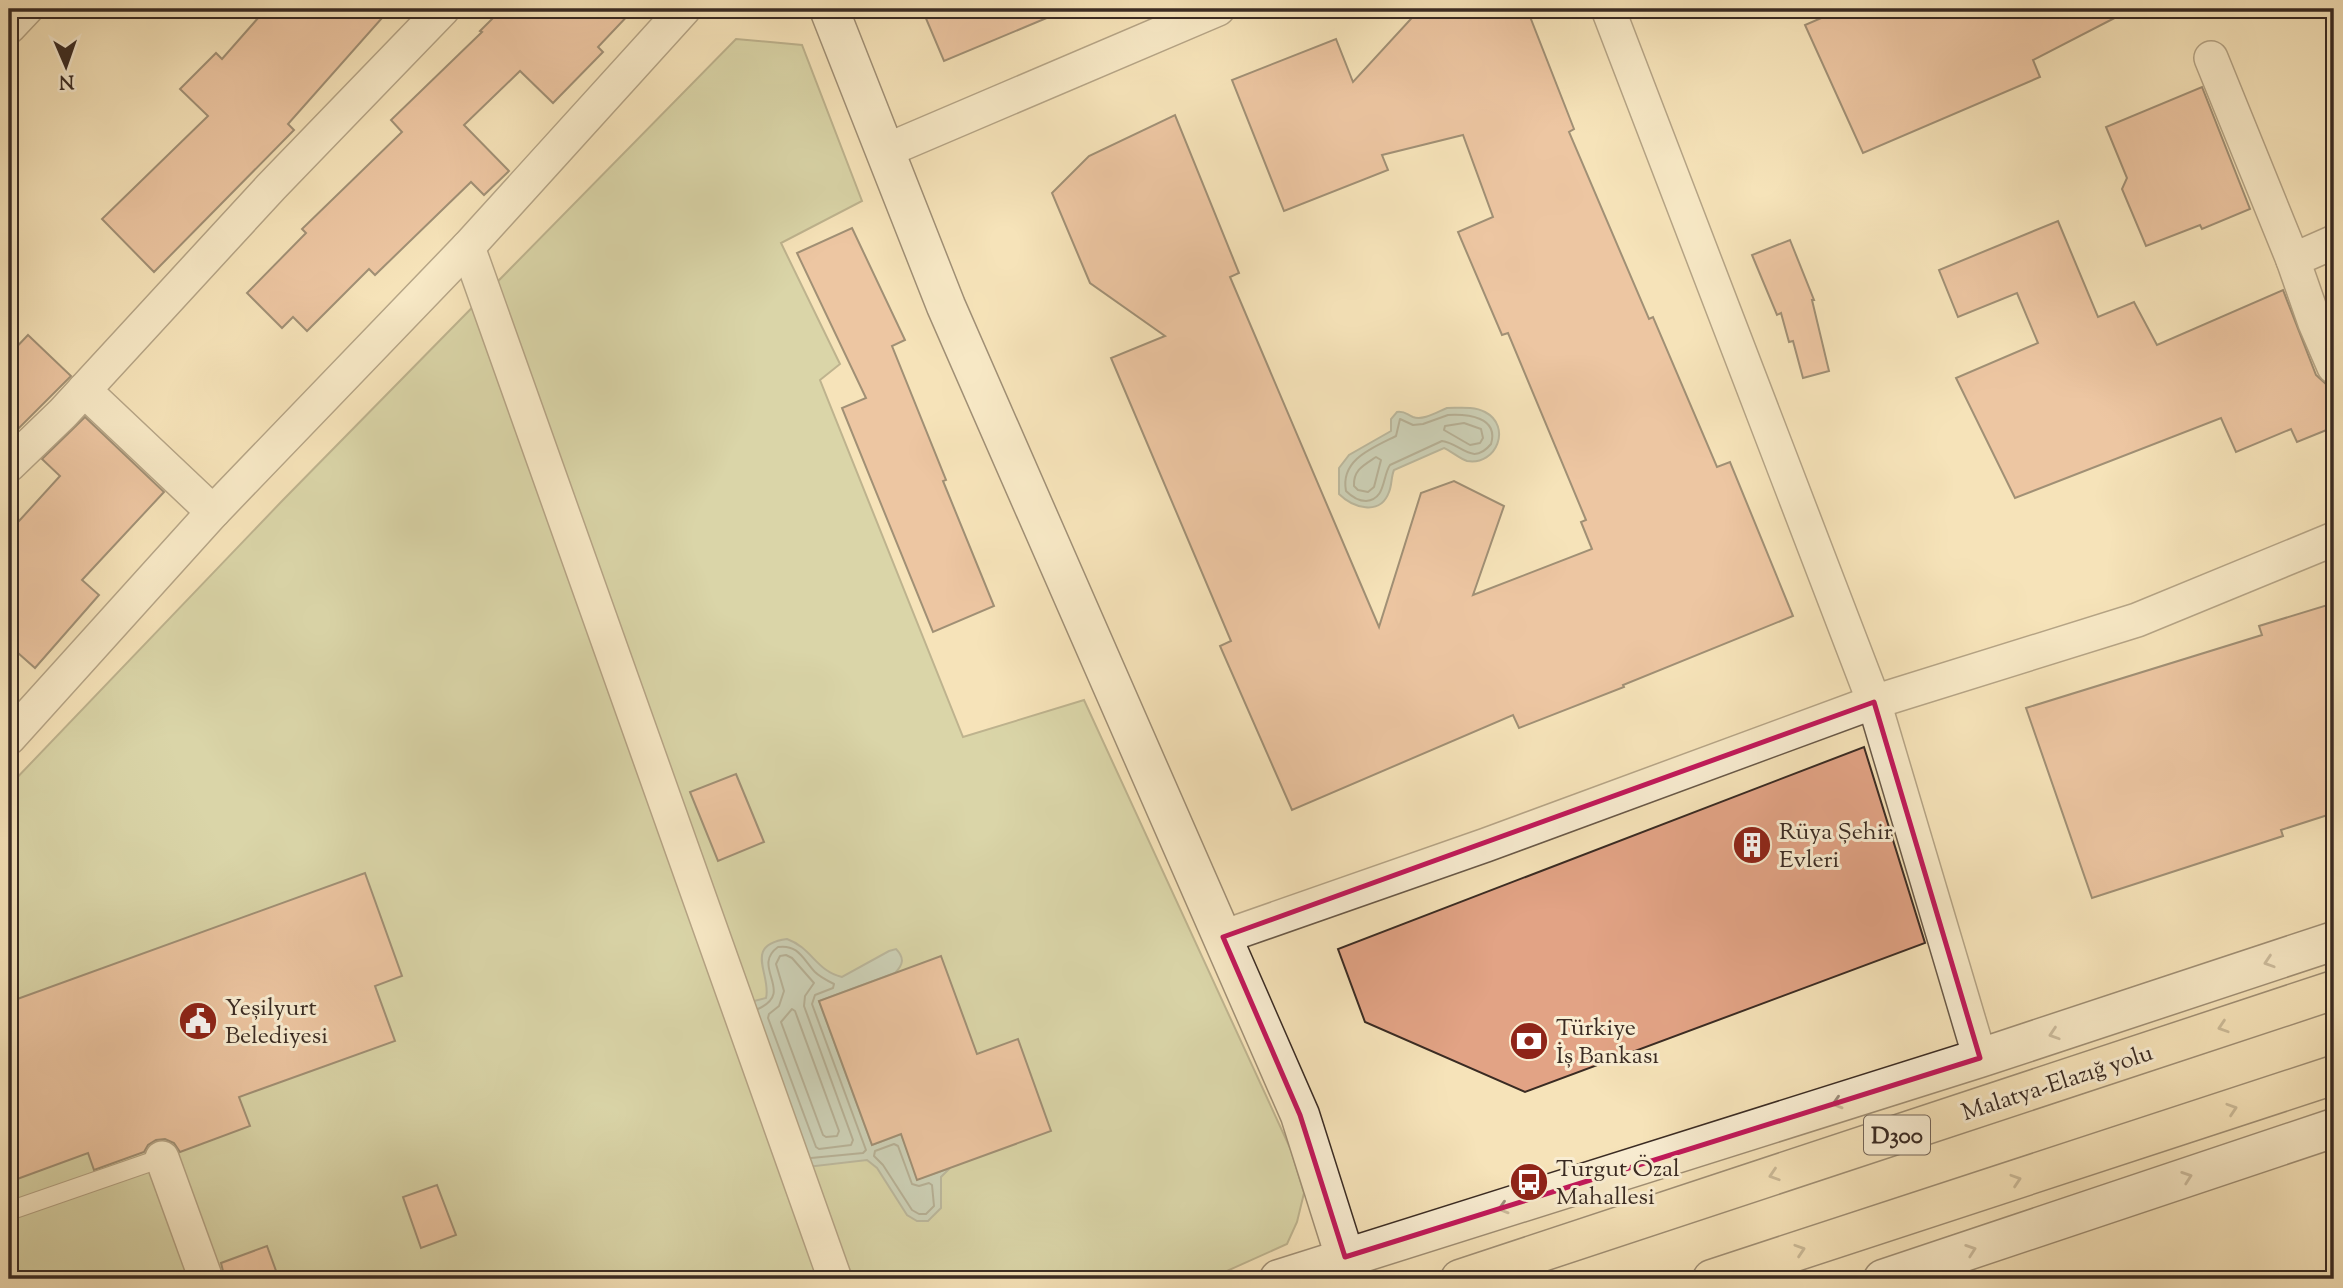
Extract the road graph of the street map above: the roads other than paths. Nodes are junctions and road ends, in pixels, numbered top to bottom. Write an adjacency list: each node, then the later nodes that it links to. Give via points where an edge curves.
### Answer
1 (26, 9): 7 (street)
2 (443, 9): 14 (street)
3 (684, 9): 11 (street)
4 (829, 9): 9 (street)
5 (1219, 9): 9 (street)
6 (1608, 9): 18 (street)
7 (9, 27)
8 (2211, 58): 12 (street)
9 (885, 151): 20 (street, via 946,306)
10 (2334, 242): 12 (street)
11 (468, 247): 16 (street); 30 (street)
12 (2293, 260): 13 (street)
13 (2334, 367)
14 (84, 390): 15 (street); 16 (street)
15 (9, 465)
16 (213, 512): 19 (street)
17 (2334, 539): 18 (street, via 2137,620)
18 (1874, 702): 20 (street); 23 (street)
19 (9, 738)
20 (1223, 937): 28 (street, via 1300,1115)
21 (2334, 941): 23 (street, one-way to 23)
22 (2334, 990): 32 (highway, Malatya-Elazığ yolu / D300, one-way to 32)
23 (1980, 1058): 28 (street, one-way to 28)
24 (2334, 1075): 33 (highway, one-way to 24)
25 (2334, 1128): 34 (street, one-way to 25)
26 (162, 1158): 27 (lane); 29 (street)
27 (9, 1211)
28 (1345, 1257): 31 (street)
29 (206, 1279)
30 (835, 1279)
31 (1279, 1279)
32 (1460, 1279)
33 (1712, 1279)
34 (1883, 1279)

